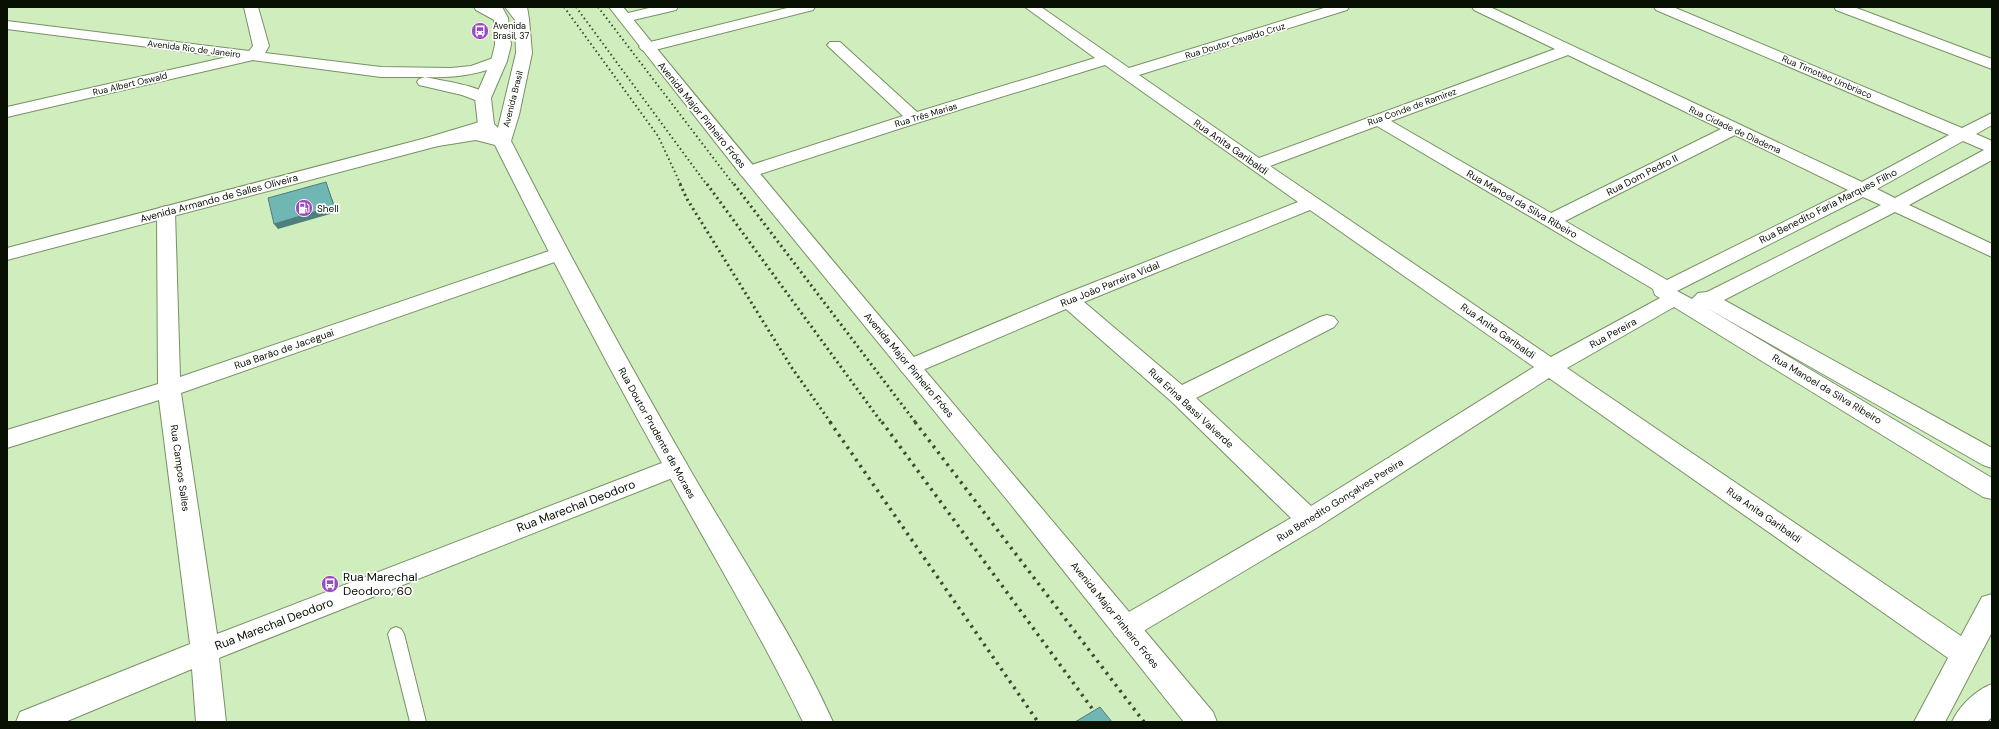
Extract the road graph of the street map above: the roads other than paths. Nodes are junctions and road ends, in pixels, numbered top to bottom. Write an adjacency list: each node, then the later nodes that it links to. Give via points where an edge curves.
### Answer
1 (251, 7): 17 (main road, via 261,46)
2 (481, 7): 11 (main road, Avenida Brasil)
3 (671, 7): 12 (main road)
4 (808, 7): 15 (main road)
5 (1032, 7): 18 (main road, Rua Anita Garibaldi)
6 (1342, 7): 22 (main road, Rua Doutor Osvaldo Cruz)
7 (1480, 7): 16 (main road, Rua Cidade de Diadema)
8 (1661, 7): 31 (main road, Rua Timotieo Umbriaco)
9 (1841, 7): 20 (main road)
10 (518, 11): 25 (main road, Avenida Brasil, via 524,53)
11 (498, 12): 19 (main road, Avenida Brasil, via 503,45)
12 (620, 12): 15 (main road, Avenida Major Pinheiro Fróes)
13 (7, 25): 17 (main road, Avenida Rio de Janeiro)
14 (835, 45): 26 (main road)
15 (647, 47): 37 (main road, Avenida Major Pinheiro Fróes)
16 (1567, 50): 28 (main road, Rua Conde de Ramirez); 30 (main road, Rua Cidade de Diadema)
17 (252, 56): 21 (main road, Avenida Rio de Janeiro); 24 (main road, Rua Albert Oswald)
18 (1105, 60): 22 (main road, Rua Anita Garibaldi); 26 (main road, Rua Três Marias)
19 (499, 61): 21 (main road, Avenida Rio de Janeiro, via 474,70 451,73); 23 (main road, Avenida Brasil)
20 (1992, 64)
21 (381, 72): 23 (main road, Avenida Rio de Janeiro, via 467,91)
22 (1127, 74): 36 (main road, Rua Anita Garibaldi)
23 (483, 98): 29 (main road, Avenida Brasil); 33 (main road, Avenida Armando de Salles Oliveira, via 478,111 470,119)
24 (7, 112)
25 (511, 115): 29 (main road, Avenida Armando de Salles Oliveira); 32 (main road, Avenida Brasil)
26 (914, 118): 37 (main road, Rua Três Marias)
27 (1992, 118): 31 (main road, Rua Benedito Faria Marques Filho)
28 (1378, 120): 36 (main road, Rua Conde de Ramirez); 42 (main road, Rua Manoel da Silva Ribeiro)
29 (486, 125): 32 (main road, Avenida Brasil); 33 (main road, Avenida Armando de Salles Oliveira)
30 (1734, 129): 38 (main road, Rua Cidade de Diadema); 42 (main road, Rua Dom Pedro II)
31 (1962, 134): 34 (main road, Rua Timotieo Umbriaco); 38 (main road, Rua Benedito Faria Marques Filho)
32 (502, 141): 33 (main road, via 476,135); 45 (main road, Rua Doutor Prudente de Moraes)
33 (432, 142): 41 (main road, Avenida Armando de Salles Oliveira)
34 (1992, 147)
35 (1992, 154): 40 (main road)
36 (1257, 165): 39 (main road, Rua Anita Garibaldi)
37 (748, 172): 49 (main road, Avenida Major Pinheiro Fróes)
38 (1864, 189): 40 (main road, Rua Cidade de Diadema); 46 (main road, Rua Benedito Faria Marques Filho)
39 (1312, 203): 47 (main road, Rua João Parreira Vidal); 50 (main road, Rua Anita Garibaldi)
40 (1895, 205): 43 (main road, Rua Cidade de Diadema); 46 (main road)
41 (166, 212): 44 (main road, Avenida Armando de Salles Oliveira); 51 (main road, Rua Campos Salles)
42 (1550, 221): 46 (main road, Rua Manoel da Silva Ribeiro)
43 (1992, 251)
44 (7, 254)
45 (559, 254): 51 (main road, Rua Barão de Jaceguai); 55 (main road, Rua Doutor Prudente de Moraes)
46 (1680, 294): 50 (main road, Rua Pereira); 54 (main road, Rua Manoel da Silva Ribeiro); 56 (main road, Rua Manoel da Silva Ribeiro)
47 (1069, 300): 49 (main road, Rua João Parreira Vidal); 52 (main road, Rua Erina Bassi Valverde)
48 (1327, 322): 52 (main road)
49 (910, 367): 59 (main road, Avenida Major Pinheiro Fróes, via 1021,498)
50 (1551, 367): 57 (main road, Rua Benedito Gonçalves Pereira); 62 (main road, Rua Anita Garibaldi)
51 (170, 389): 53 (main road, Rua Barão de Jaceguai); 61 (main road, Rua Campos Salles)
52 (1180, 396): 57 (main road, Rua Erina Bassi Valverde)
53 (7, 439)
54 (1992, 459)
55 (676, 468): 61 (main road, Rua Marechal Deodoro); 67 (main road, Rua Doutor Prudente de Moraes, via 793,671)
56 (1992, 490)
57 (1309, 520): 59 (main road, Rua Benedito Gonçalves Pereira)
58 (1992, 605): 62 (main road)
59 (1125, 628): 68 (main road, Avenida Major Pinheiro Fróes)
60 (396, 634): 66 (lane)
61 (204, 651): 64 (main road, Rua Marechal Deodoro); 65 (main road, Rua Campos Salles)
62 (1965, 654): 69 (main road)
63 (1992, 697): 70 (main road)
64 (30, 722)
65 (210, 722)
66 (418, 722)
67 (818, 722)
68 (1202, 722)
69 (1929, 722)
70 (1967, 722)

